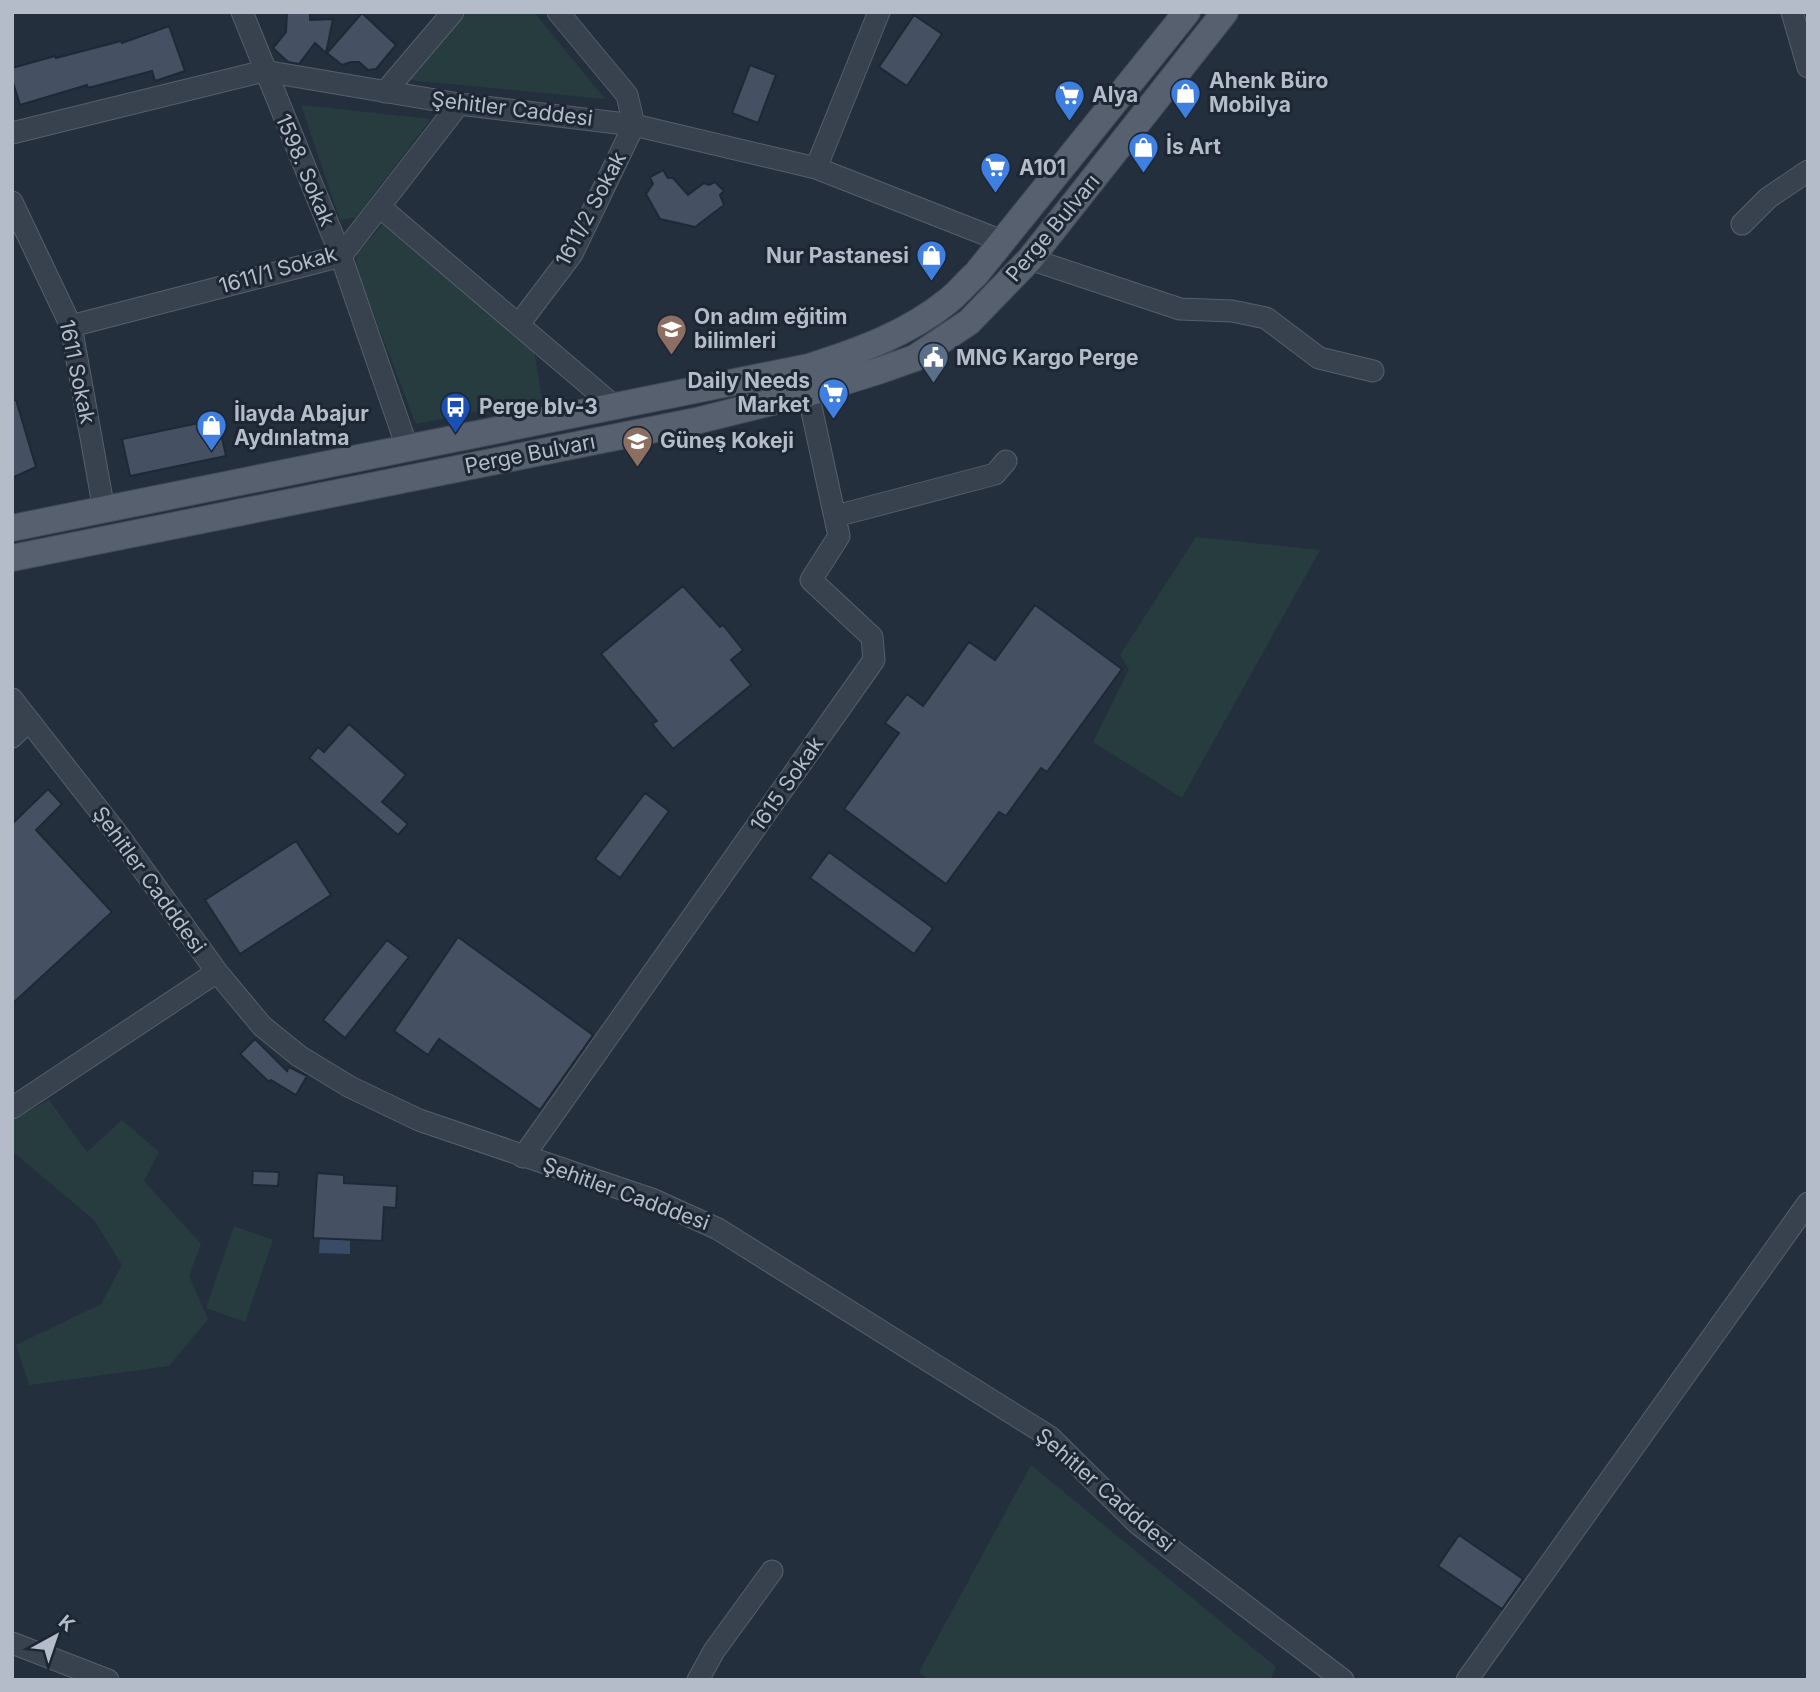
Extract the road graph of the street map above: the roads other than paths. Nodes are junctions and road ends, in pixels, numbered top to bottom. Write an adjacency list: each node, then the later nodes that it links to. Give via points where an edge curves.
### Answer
1 (242, 12): 9 (street, 1598. Sokak)
2 (453, 12): 10 (street)
3 (558, 12): 12 (street, via 627,95)
4 (879, 12): 14 (street)
5 (1225, 12): 21 (main road, Perge Bulvarı)
6 (1792, 12): 8 (street)
7 (1178, 16): 19 (main road, Perge Bulvarı)
8 (1808, 67)
9 (264, 71): 10 (street, Şehitler Caddesi); 13 (street, Şehitler Caddesi); 20 (street, 1598. Sokak)
10 (385, 92): 11 (street, Şehitler Caddesi)
11 (459, 104): 12 (street, Şehitler Caddesi); 17 (street, 1611/1 Sokak)
12 (634, 125): 14 (street, Şehitler Caddesi); 22 (street, 1611/2 Sokak, via 572,254)
13 (12, 133)
14 (816, 168): 19 (street, Şehitler Caddesi)
15 (1808, 171): 18 (street, via 1768,198)
16 (12, 202): 23 (street, 1611 Sokak)
17 (380, 207): 20 (street, 1611/1 Sokak); 22 (street)
18 (1742, 225)
19 (1002, 241): 26 (main road, Perge Bulvarı, via 948,301 871,346 809,367)
20 (341, 256): 23 (street, 1611/1 Sokak); 27 (street, 1598. Sokak)
21 (1030, 259): 24 (street, via 1180,309 1266,318 1319,358); 25 (main road, Perge Bulvarı, via 969,322 915,358)
22 (519, 324): 26 (street)
23 (71, 326): 29 (street, 1611 Sokak)
24 (1373, 371)
25 (808, 393): 30 (street, 1615 Sokak); 32 (main road, Perge Bulvarı, via 696,421)
26 (614, 406): 27 (main road, Perge Bulvarı)
27 (407, 447): 29 (main road, Perge Bulvarı)
28 (1006, 461): 30 (street, via 995,474)
29 (104, 509): 31 (main road, Perge Bulvarı)
30 (836, 516): 39 (street, 1615 Sokak, via 839,536 811,580 872,637 874,660)
31 (12, 528)
32 (12, 558)
33 (12, 687): 35 (street)
34 (12, 699): 35 (street)
35 (20, 715): 36 (street); 37 (street, Şehitler Cadddesi, via 123,841)
36 (12, 737)
37 (217, 972): 38 (street); 39 (street, Şehitler Cadddesi, via 262,1026 330,1076 419,1120)
38 (12, 1108)
39 (523, 1157): 45 (street, Şehitler Cadddesi, via 654,1200 718,1229 1051,1437 1138,1524)
40 (1808, 1203): 46 (street)
41 (772, 1571): 44 (street)
42 (12, 1643): 43 (street)
43 (108, 1680)
44 (698, 1680)
45 (1343, 1680)
46 (1467, 1680)

